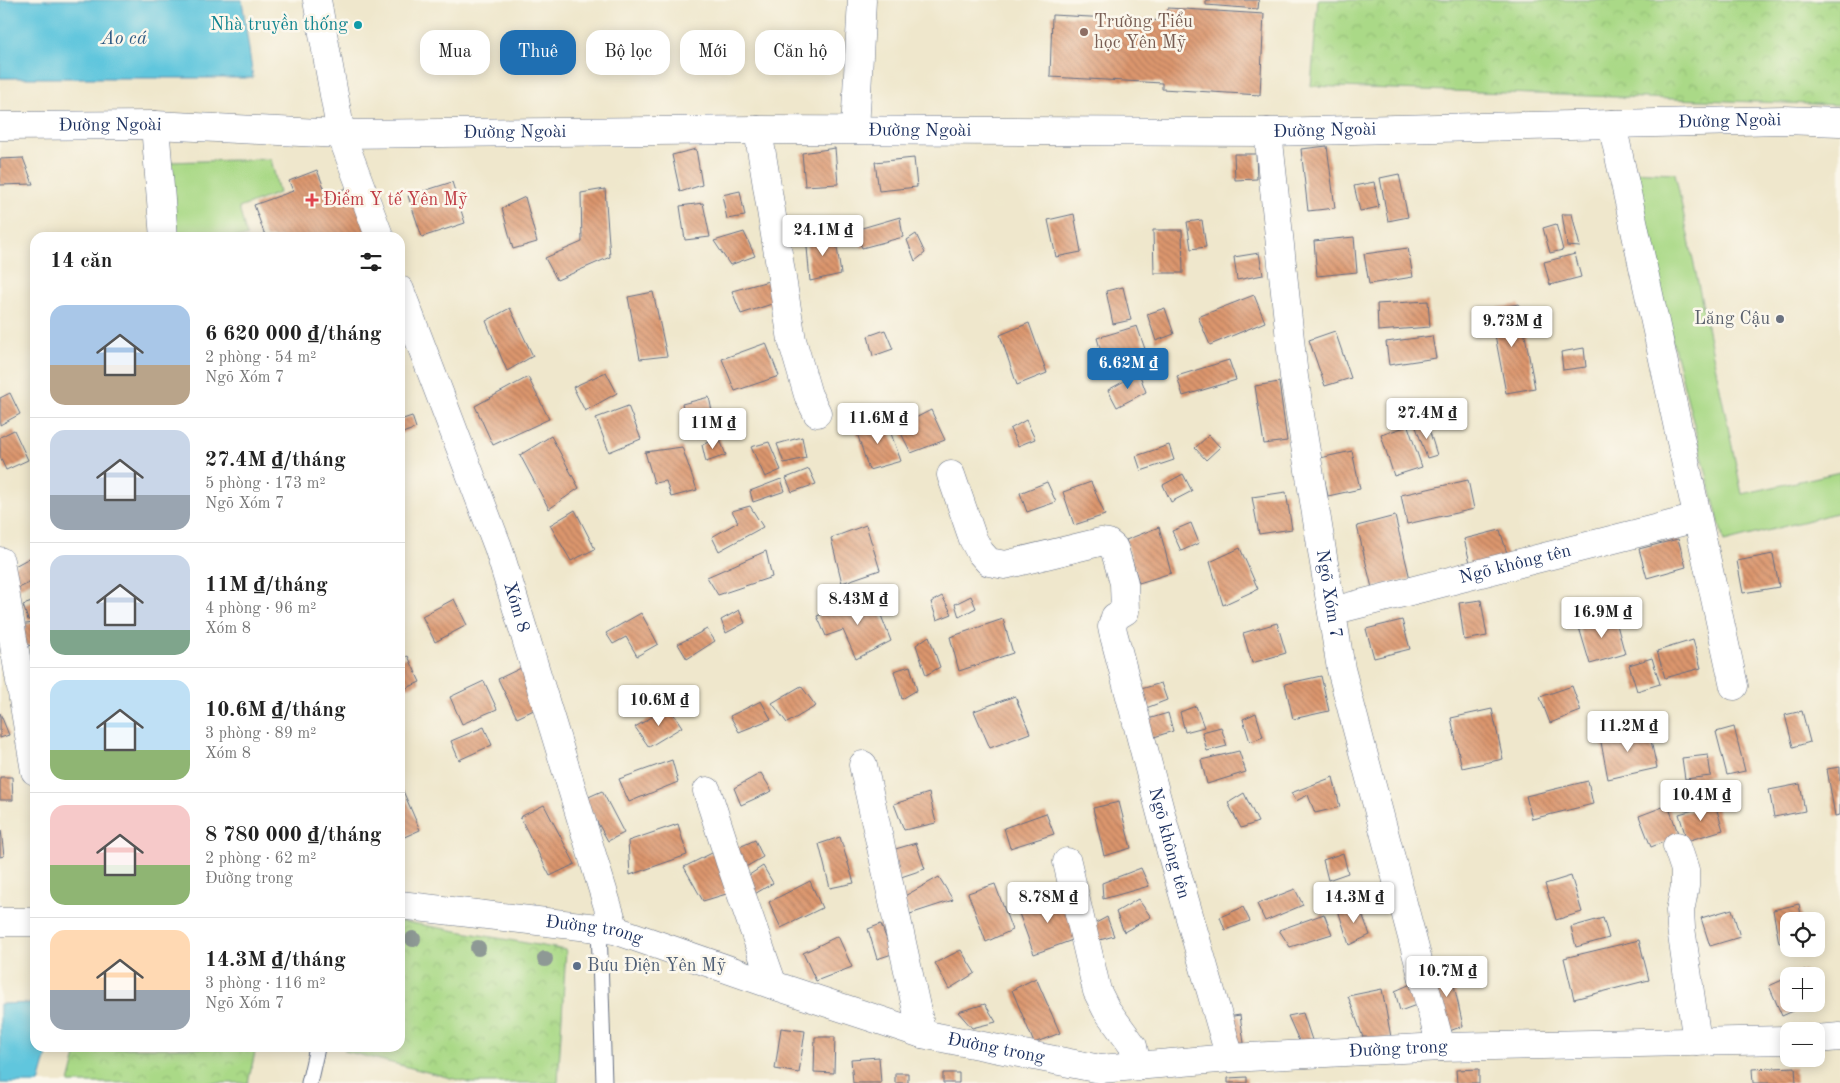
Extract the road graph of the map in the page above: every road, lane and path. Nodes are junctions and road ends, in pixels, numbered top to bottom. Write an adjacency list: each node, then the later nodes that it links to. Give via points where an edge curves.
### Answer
1 (317, 0): 10 (street)
2 (862, 0): 8 (street)
3 (1840, 122): 4 (street, Đường Ngoài)
4 (1612, 124): 9 (street, Đường Ngoài); 16 (street)
5 (0, 126): 6 (street, Đường Ngoài)
6 (155, 126): 10 (street, Đường Ngoài); 11 (street)
7 (758, 130): 8 (street, Đường Ngoài); 10 (street, Đường Ngoài); 14 (street, via 792,340 808,395)
8 (854, 130): 9 (street, Đường Ngoài)
9 (1268, 132): 18 (street, Ngõ Xóm 7, via 1294,377)
10 (341, 134): 12 (street)
11 (164, 232)
12 (378, 232)
13 (405, 303): 28 (street, Xóm 8, via 498,547)
14 (817, 413)
15 (951, 475): 37 (street, Ngõ không tên, via 974,539 989,562 1006,564 1100,542 1114,548 1124,583 1125,611 1115,617 1112,626 1171,852)
16 (1698, 518): 18 (street, Ngõ không tên); 19 (street)
17 (0, 561): 20 (street)
18 (1332, 611): 35 (street, Ngõ Xóm 7, via 1341,669)
19 (1734, 686)
20 (30, 740)
21 (863, 765): 30 (street)
22 (707, 790): 29 (street)
23 (1678, 846): 34 (street, via 1685,870 1681,928)
24 (1067, 862): 38 (street, via 1097,991 1132,1046)
25 (405, 906): 28 (street, Đường trong)
26 (0, 922): 27 (street)
27 (30, 922)
28 (607, 928): 29 (street, Đường trong); 40 (lane)
29 (773, 985): 30 (street, Đường trong)
30 (922, 1034): 38 (street, Đường trong, via 1100,1069)
31 (1840, 1037): 32 (street)
32 (1825, 1038)
33 (1780, 1040): 34 (street, Đường trong)
34 (1697, 1042): 35 (street, Đường trong)
35 (1441, 1047): 37 (street, Đường trong)
36 (316, 1052): 39 (lane)
37 (1230, 1058): 38 (street, Đường trong)
38 (1137, 1067)
39 (309, 1083)
40 (604, 1083)

